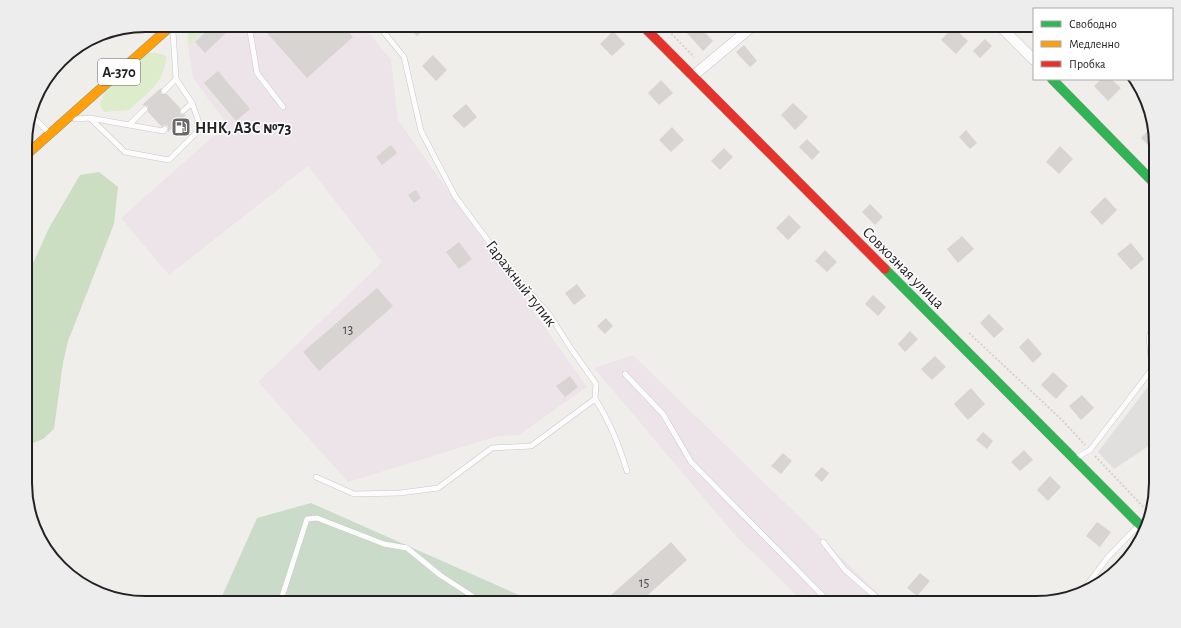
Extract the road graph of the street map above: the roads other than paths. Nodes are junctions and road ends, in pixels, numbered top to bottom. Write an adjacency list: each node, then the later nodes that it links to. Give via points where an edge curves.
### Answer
1 (164, 32): 19 (main road, А-370)
2 (173, 32): 10 (lane)
3 (250, 32): 14 (lane, via 257,73)
4 (384, 32): 27 (lane, Гаражный тупик, via 404,57 421,131 455,196 512,273 549,314 596,384)
5 (649, 32): 9 (main road, Совхозная улица)
6 (746, 32): 9 (street)
7 (1006, 32): 8 (street)
8 (1033, 59)
9 (693, 76): 28 (main road, Совхозная улица)
10 (176, 79): 12 (lane); 13 (lane)
11 (1053, 80): 24 (main road)
12 (164, 91)
13 (192, 103): 16 (lane); 17 (lane, via 201,128 169,160 125,152)
14 (283, 107)
15 (145, 109): 20 (lane)
16 (183, 111)
17 (90, 118): 19 (lane); 20 (lane)
18 (35, 119): 22 (lane)
19 (66, 120): 22 (main road, А-370)
20 (128, 125): 21 (lane, via 163,131)
21 (164, 129)
22 (50, 134): 23 (main road, А-370)
23 (32, 150)
24 (1149, 178)
25 (625, 374): 37 (lane, via 663,414 691,462)
26 (1149, 374): 28 (lane, via 1090,450)
27 (595, 399): 29 (lane, via 605,413 619,444); 30 (lane, via 531,446 492,448 438,488 400,493 354,494)
28 (1074, 459): 31 (main road, Совхозная улица)
29 (627, 471)
30 (316, 477)
31 (1140, 525)
32 (1138, 530): 34 (lane, via 1108,557)
33 (823, 542): 38 (lane, via 845,570)
34 (1089, 582)
35 (282, 596): 36 (lane, via 307,519 317,518 384,544 407,548 440,575)
36 (472, 596)
37 (823, 596)
38 (875, 596)

